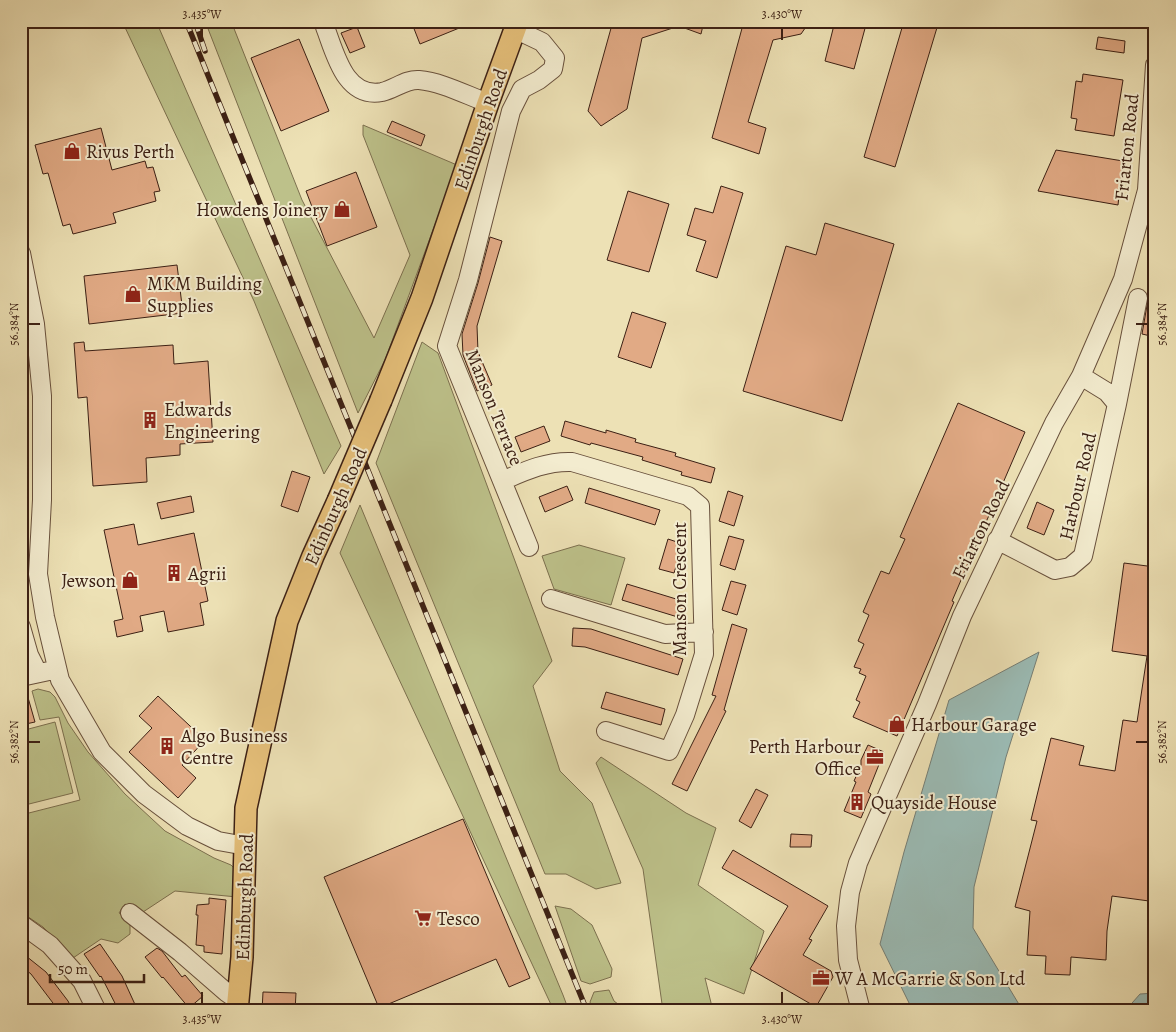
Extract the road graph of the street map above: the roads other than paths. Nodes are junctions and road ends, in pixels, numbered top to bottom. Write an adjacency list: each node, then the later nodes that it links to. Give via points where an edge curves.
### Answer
1 (517, 24): 4 (main road, Edinburgh Road); 9 (street, Manson Terrace, via 523,33 546,45 555,58 553,69 522,88 511,111 468,280 447,346)
2 (325, 27): 4 (street, via 344,75 362,89 382,92 416,80)
3 (1155, 64): 7 (street, Friarton Road, via 1147,190 1123,279)
4 (488, 103): 18 (main road, Edinburgh Road, bridge, via 422,298 287,621 246,808)
5 (21, 253): 15 (street, via 35,324 42,396 38,574)
6 (1138, 298): 8 (street, Harbour Road)
7 (1081, 376): 8 (street, via 1107,392); 10 (street, Friarton Road, via 1054,423)
8 (1117, 404): 10 (street, Harbour Road, via 1083,556 1070,568 1055,570)
9 (502, 481): 11 (street, Manson Terrace); 14 (street, Manson Crescent, via 538,466 572,462 688,496 700,506)
10 (997, 540): 23 (street, Friarton Road, via 858,863 846,926 848,960)
11 (529, 547)
12 (551, 599): 14 (street, via 665,634)
13 (21, 627): 16 (street, via 30,655)
14 (704, 632): 17 (street, Manson Crescent, via 704,654 669,751)
15 (55, 666): 16 (street); 18 (street, via 102,752 144,794 188,826 218,841)
16 (30, 675)
17 (606, 731)
18 (246, 846): 21 (main road, Edinburgh Road)
19 (130, 914): 21 (street, via 180,952)
20 (21, 924): 22 (street, via 50,945 82,980)
21 (238, 1006)
22 (97, 1011)
23 (862, 1011)

